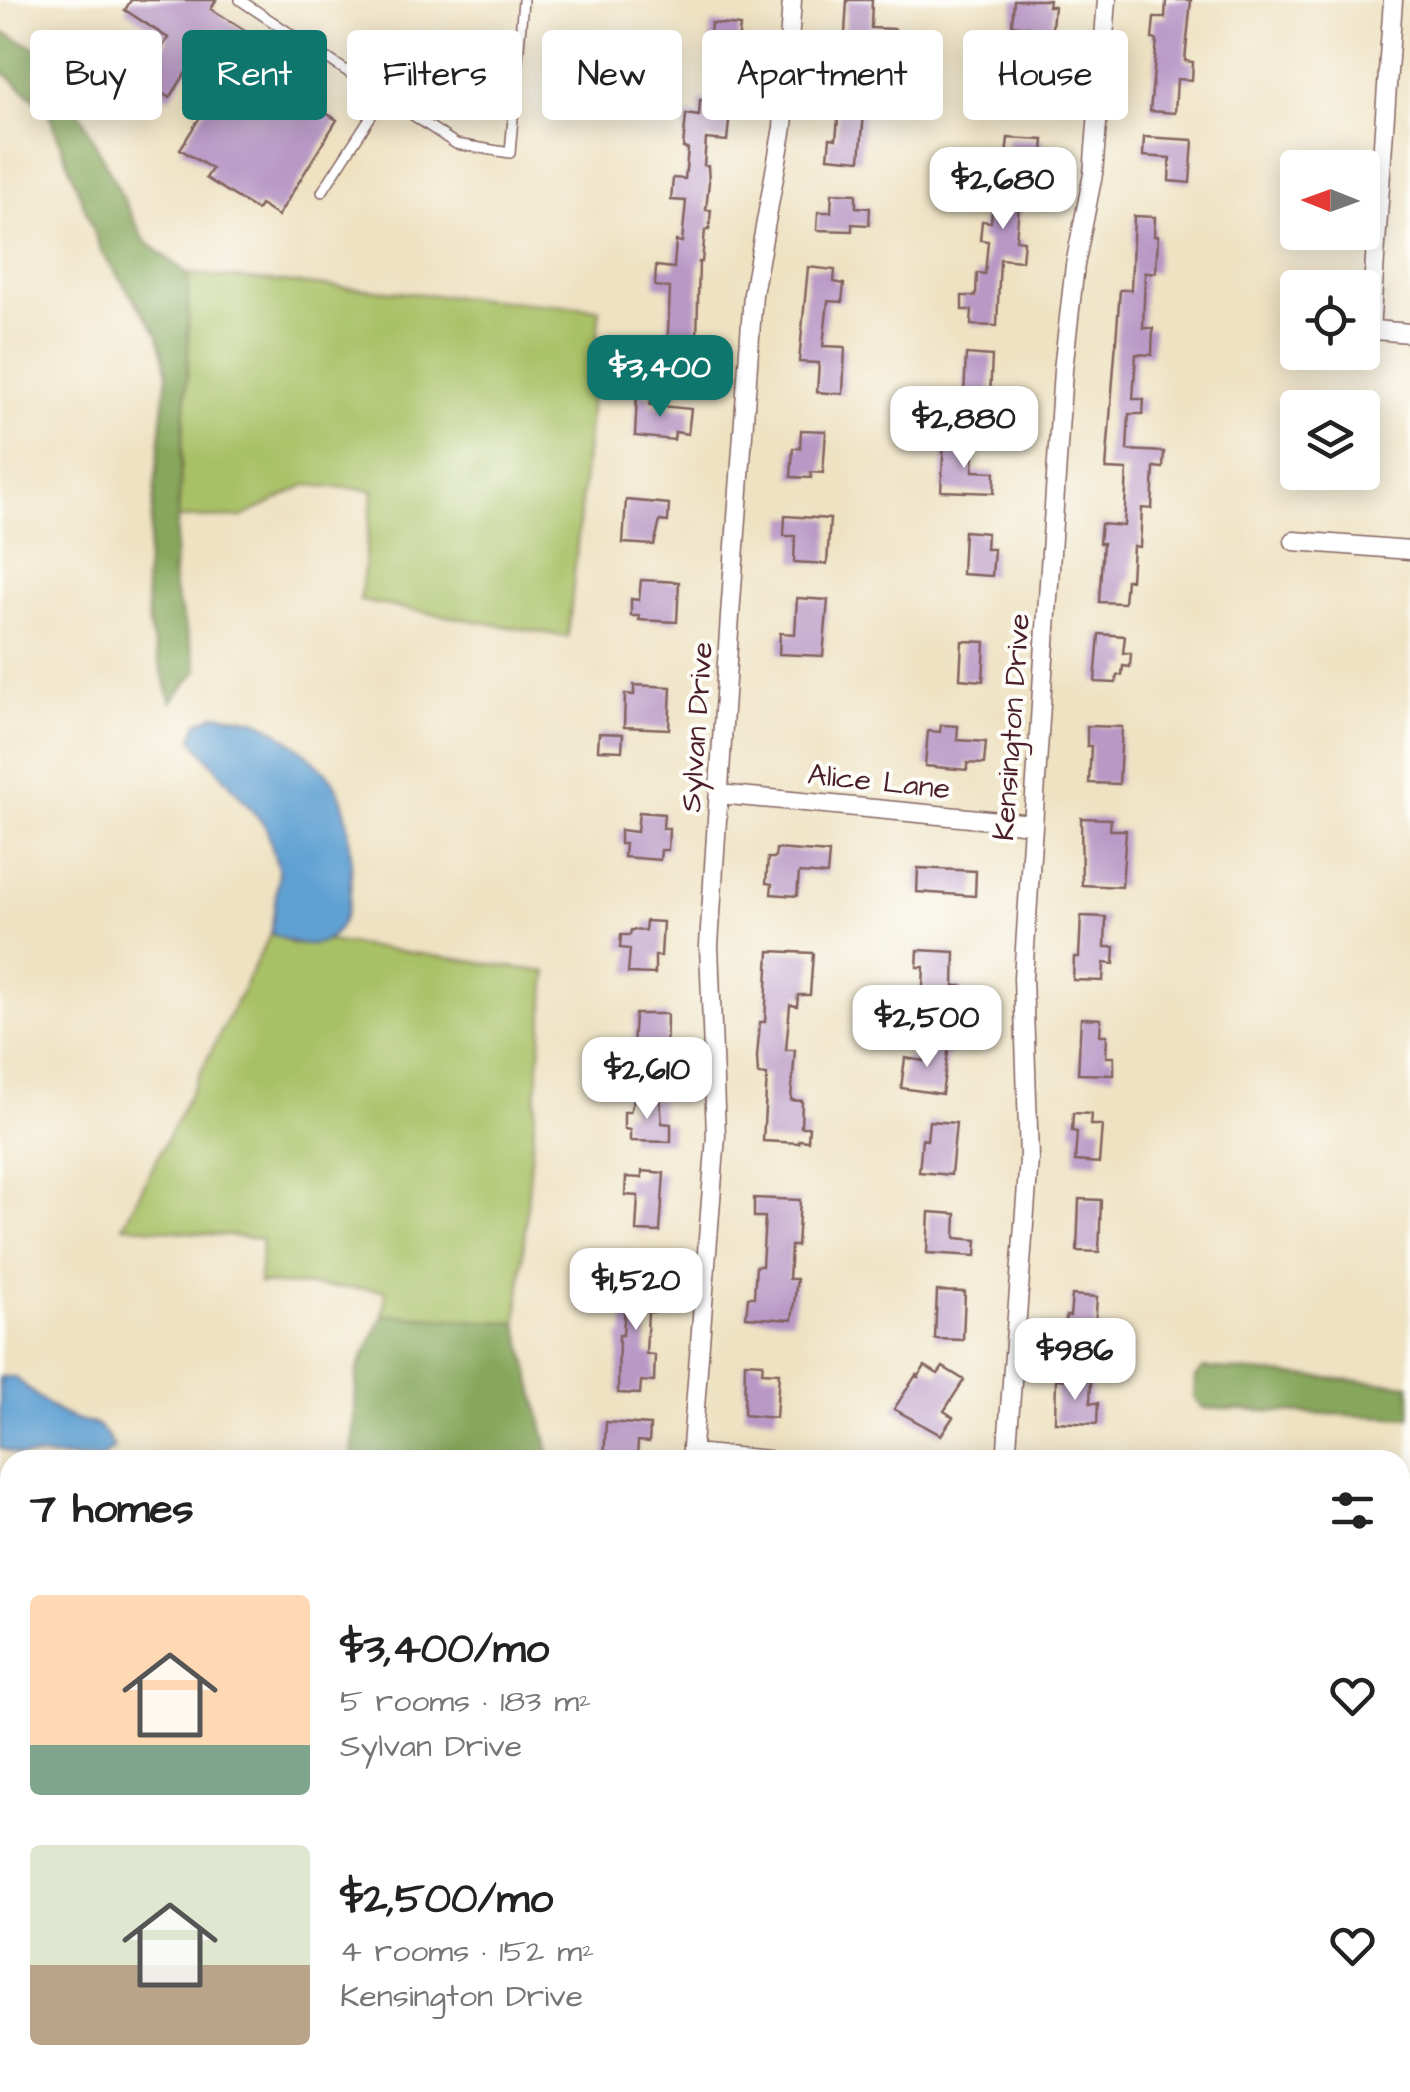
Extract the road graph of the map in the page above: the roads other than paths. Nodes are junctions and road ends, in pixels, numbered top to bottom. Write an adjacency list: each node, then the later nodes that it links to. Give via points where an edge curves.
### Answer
1 (240, 0): 7 (lane)
2 (524, 0): 6 (lane)
3 (792, 0): 17 (street, Sylvan Drive, via 782,127 754,294)
4 (1106, 0): 18 (street, Kensington Drive, via 1093,174 1064,353)
5 (1393, 0): 12 (street)
6 (521, 30)
7 (347, 71)
8 (368, 120): 11 (lane)
9 (420, 120): 10 (lane, via 456,144 510,153)
10 (513, 120)
11 (322, 192)
12 (1371, 270)
13 (1380, 331): 14 (street)
14 (1410, 333)
15 (1294, 541): 16 (street)
16 (1410, 550)
17 (720, 794): 18 (street, Alice Lane); 19 (street, Sylvan Drive, via 708,945 716,1134)
18 (1032, 824): 20 (street, Kensington Drive, via 1023,978 1029,1159)
19 (691, 1450)
20 (1007, 1450)

